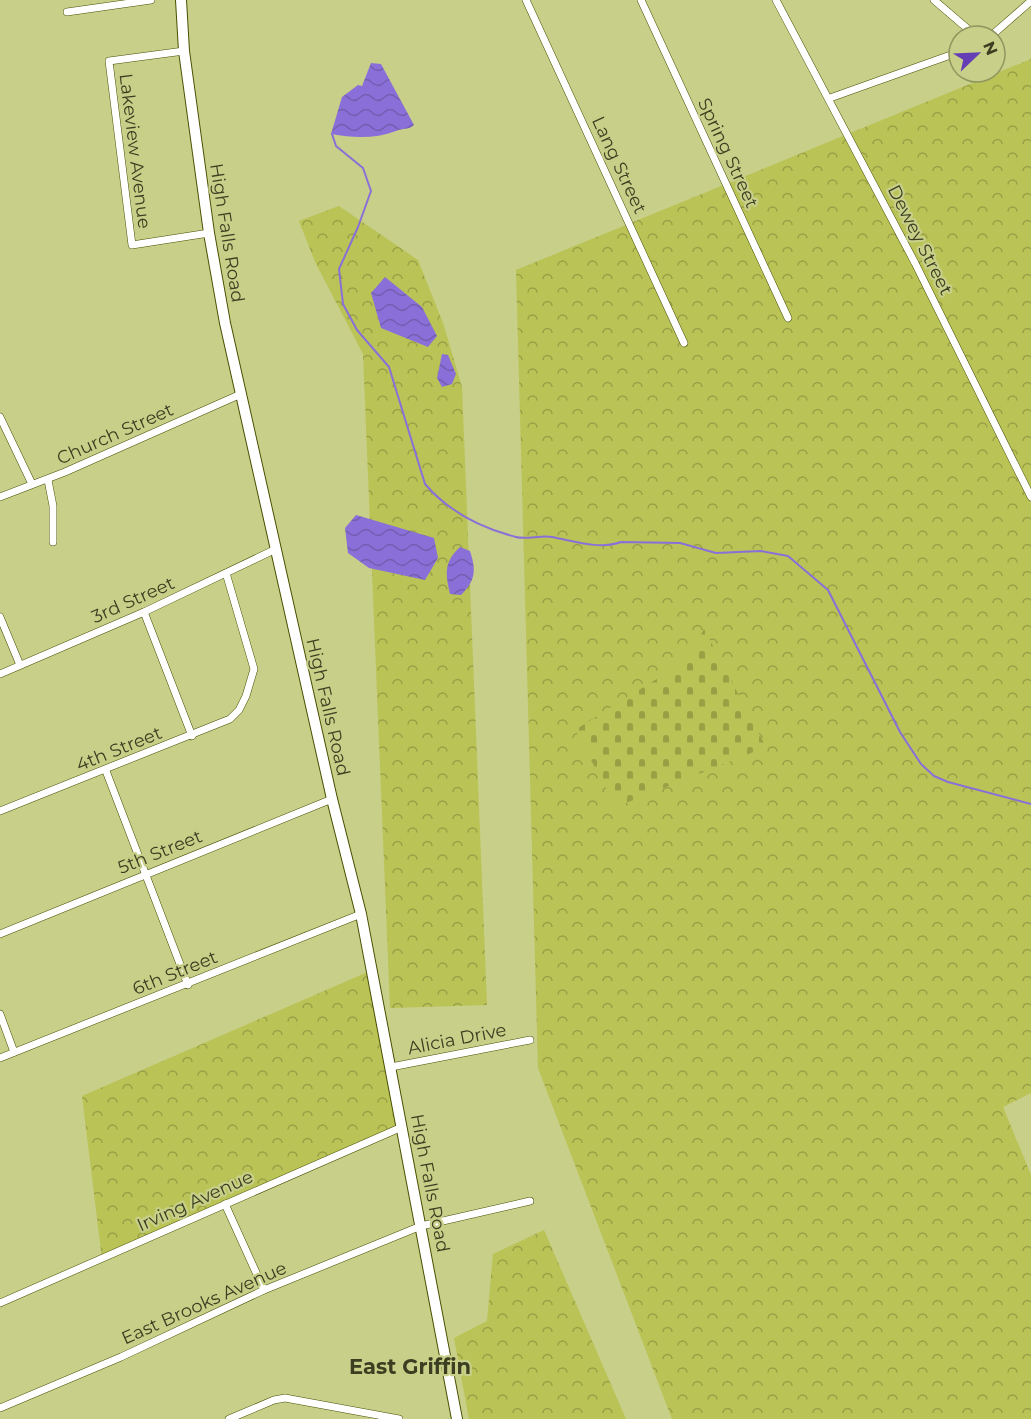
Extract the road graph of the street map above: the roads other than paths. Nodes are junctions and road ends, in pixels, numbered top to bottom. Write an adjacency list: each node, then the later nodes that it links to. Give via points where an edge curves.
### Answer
1 (151, 0): 7 (street)
2 (181, 0): 12 (street, High Falls Road)
3 (526, 0): 17 (street, Lang Street)
4 (640, 0): 16 (street, Spring Street)
5 (776, 0): 14 (street, Dewey Street)
6 (934, 0): 10 (street)
7 (113, 2): 9 (street)
8 (1031, 2): 11 (street)
9 (67, 12)
10 (962, 24)
11 (1005, 24)
12 (184, 51): 15 (street, High Falls Road); 15 (street, Lakeview Avenue, via 109,61 132,245)
13 (947, 56): 14 (street)
14 (830, 98): 23 (street, Dewey Street)
15 (209, 233): 18 (street, High Falls Road)
16 (788, 318)
17 (684, 343)
18 (241, 394): 20 (street, Church Street); 25 (street, High Falls Road)
19 (0, 417): 21 (street)
20 (48, 480): 21 (street, Church Street); 24 (street, via 53,496)
21 (32, 484): 22 (street, Church Street)
22 (0, 497)
23 (1031, 497)
24 (53, 542)
25 (276, 549): 26 (street, 3rd Street); 33 (street, High Falls Road)
26 (226, 573): 27 (street, 3rd Street); 31 (street, 4th Street, via 254,669 251,684 242,705 230,719)
27 (144, 612): 29 (street, 3rd Street); 31 (street)
28 (0, 617): 29 (street)
29 (20, 665): 30 (street, 3rd Street)
30 (0, 674)
31 (192, 736): 32 (street, 4th Street)
32 (106, 771): 34 (street, 4th Street); 35 (street)
33 (332, 799): 35 (street, 5th Street); 36 (street, High Falls Road)
34 (0, 810)
35 (147, 873): 37 (street, 5th Street); 38 (street)
36 (361, 914): 38 (street, 6th Street); 43 (street, High Falls Road)
37 (0, 933)
38 (188, 985): 41 (street, 6th Street)
39 (0, 1014): 41 (street)
40 (530, 1040): 43 (street, Alicia Drive)
41 (14, 1052): 42 (street, 6th Street)
42 (0, 1058)
43 (391, 1067): 44 (street, High Falls Road)
44 (402, 1127): 46 (street, Irving Avenue); 47 (street, High Falls Road)
45 (530, 1201): 47 (street, East Brooks Avenue)
46 (225, 1204): 48 (street); 49 (street, Irving Avenue)
47 (421, 1226): 48 (street, East Brooks Avenue); 53 (street, High Falls Road)
48 (264, 1290): 50 (street, East Brooks Avenue)
49 (0, 1303)
50 (0, 1408)
51 (229, 1419): 52 (street, via 285,1398)
52 (399, 1419)
53 (457, 1419)

